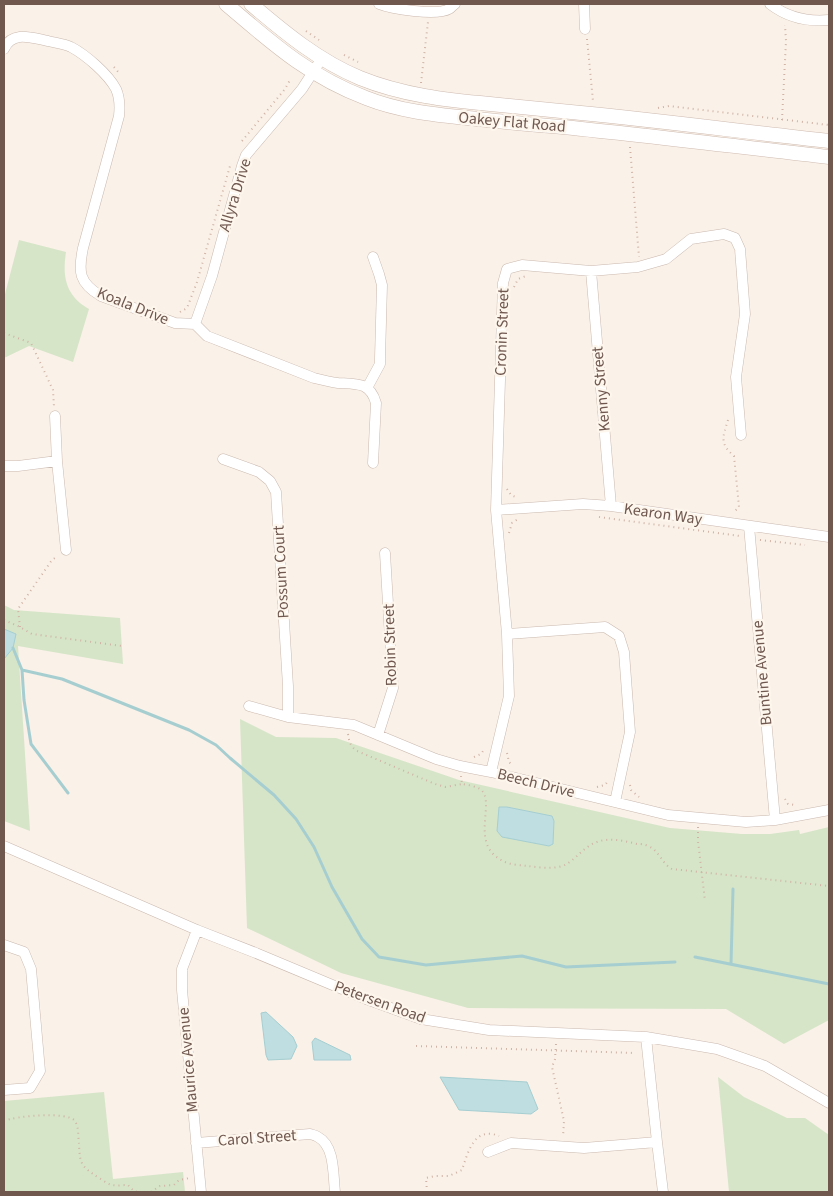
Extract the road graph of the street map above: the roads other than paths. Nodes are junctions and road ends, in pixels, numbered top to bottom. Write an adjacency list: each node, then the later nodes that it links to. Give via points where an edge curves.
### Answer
1 (226, 4): 11 (main road, Oakey Flat Road)
2 (251, 4): 10 (main road, Oakey Flat Road)
3 (378, 4): 4 (street, via 430,12 450,9)
4 (455, 4)
5 (584, 4): 8 (street)
6 (770, 4): 7 (street, via 789,16)
7 (829, 20)
8 (585, 29)
9 (4, 49): 16 (street, Koala Drive, via 14,38 26,36 65,45 92,62 110,79 119,98 119,116 80,264 84,281 101,296 175,323)
10 (322, 58): 11 (street, Allyra Drive); 12 (main road, Oakey Flat Road, via 379,85 429,97)
11 (313, 73): 13 (main road, Oakey Flat Road, via 367,98 420,112); 16 (street, Allyra Drive, via 246,155)
12 (829, 141)
13 (829, 157)
14 (373, 257): 17 (street, via 382,285 380,364)
15 (591, 271): 19 (street, Cronin Street, via 638,267 666,259 691,239 724,234 735,238 740,249 745,314 736,377); 24 (street, Kenny Street); 25 (street, Cronin Street, via 522,265 507,269 503,283)
16 (195, 324): 17 (street, via 207,336 314,378 361,384)
17 (367, 388): 22 (street, via 376,404)
18 (55, 416): 21 (street)
19 (741, 435)
20 (223, 459): 32 (street, Possum Court, via 259,472 270,481 276,492)
21 (57, 461): 23 (street); 28 (street)
22 (373, 463)
23 (4, 466)
24 (611, 506): 25 (street, Kearon Way, via 583,504); 26 (street, Kearon Way)
25 (496, 510): 30 (street, Cronin Street)
26 (749, 526): 27 (street, Kearon Way); 37 (street, Buntine Avenue)
27 (829, 537)
28 (66, 550)
29 (385, 553): 33 (street, Robin Street, via 393,688)
30 (507, 634): 34 (street, Cronin Street, via 509,696 502,750); 35 (street, via 605,627 619,636 624,652 630,732)
31 (249, 706): 32 (street, Beech Drive)
32 (288, 717): 33 (street, Beech Drive, via 354,725)
33 (378, 735): 34 (street, Beech Drive, via 436,759)
34 (491, 772): 35 (street, Beech Drive)
35 (615, 802): 37 (street, Beech Drive, via 668,815 746,822)
36 (829, 810): 37 (street, Beech Drive)
37 (775, 820)
38 (4, 846): 39 (street, Petersen Road)
39 (197, 930): 41 (street, Petersen Road, via 420,1019 489,1030); 45 (street, Maurice Avenue, via 182,969)
40 (4, 945): 42 (street, via 24,952 31,969 40,1071 30,1088)
41 (646, 1037): 43 (street, Petersen Road, via 717,1049 757,1063); 44 (street)
42 (4, 1090)
43 (829, 1103)
44 (657, 1142): 46 (street, via 584,1148 511,1143); 49 (street)
45 (196, 1143): 47 (street, Maurice Avenue); 48 (street, Carol Street, via 318,1136 331,1156)
46 (488, 1152)
47 (201, 1192)
48 (334, 1192)
49 (663, 1192)

